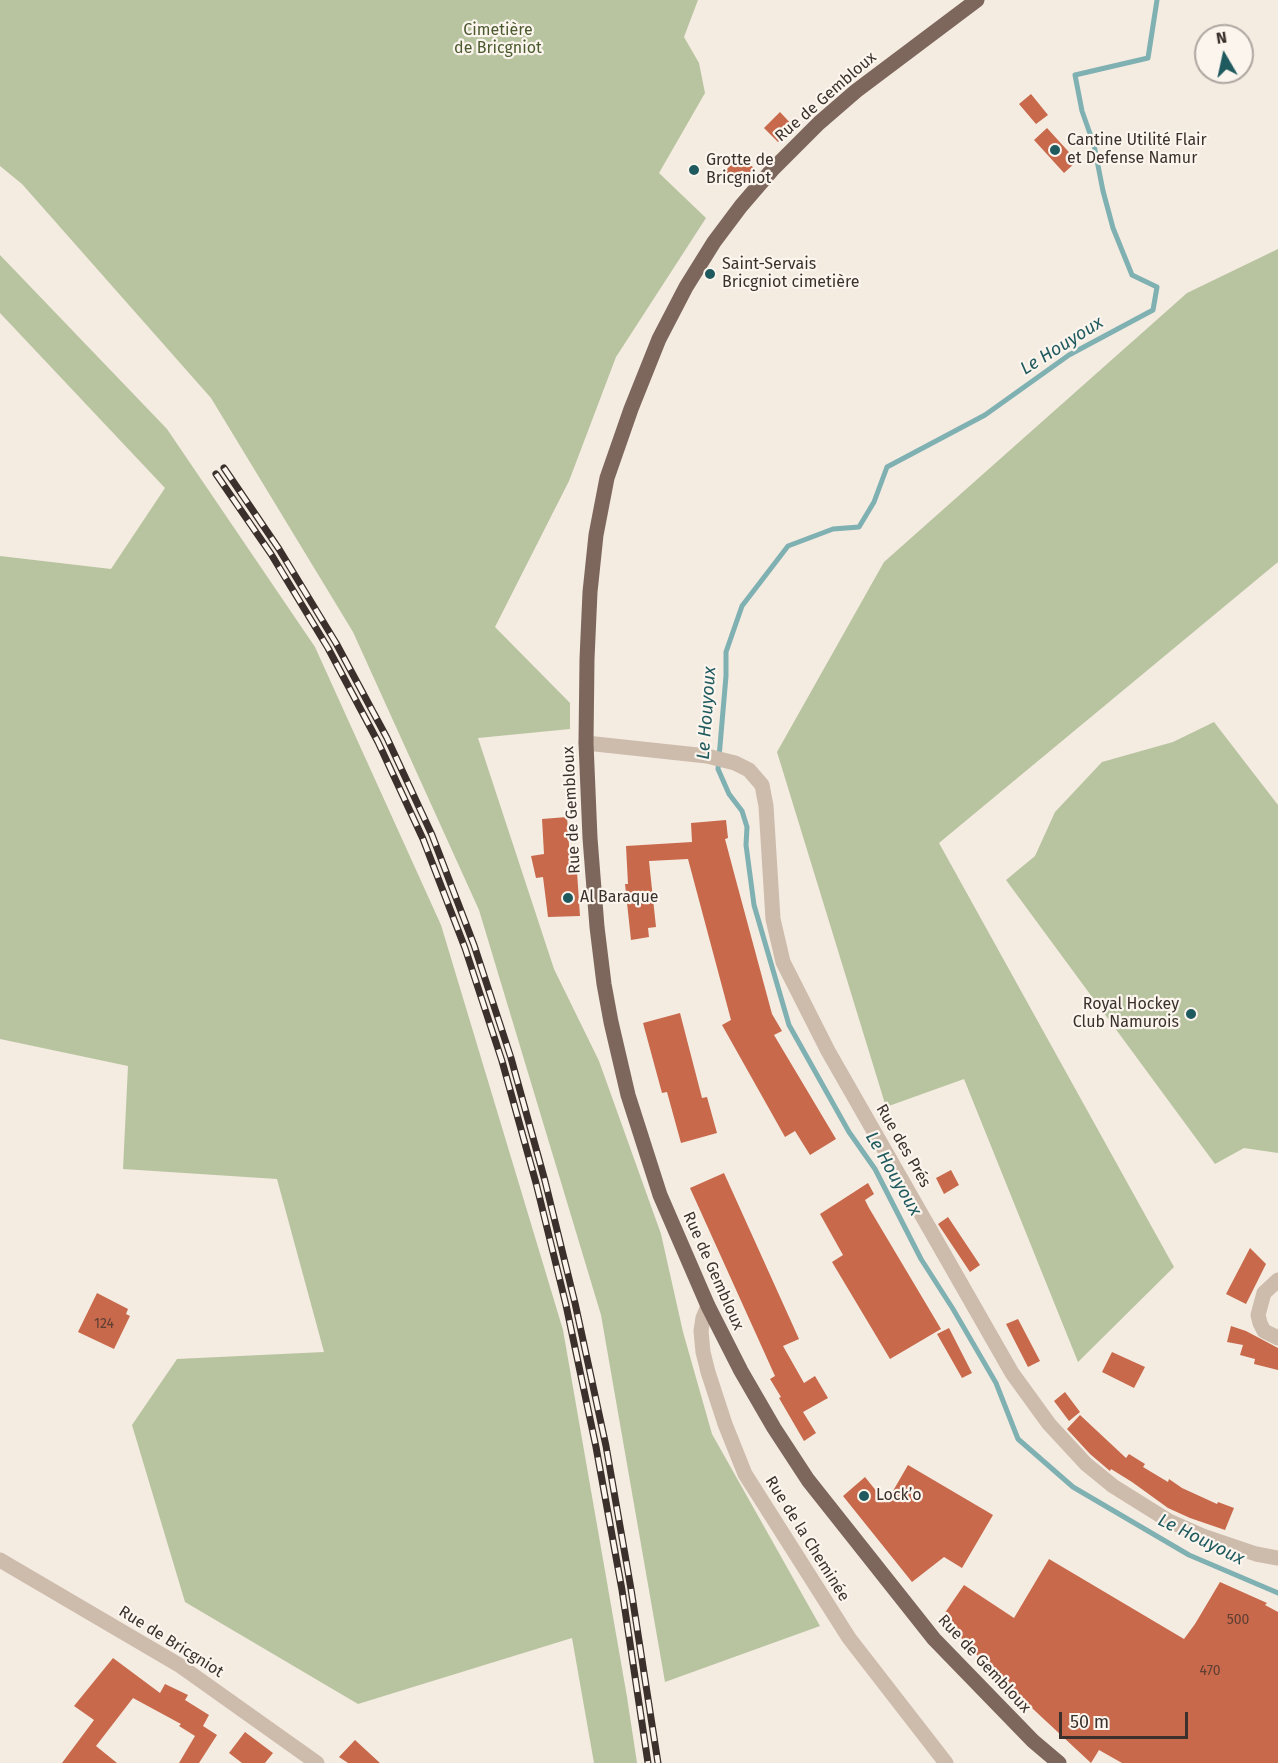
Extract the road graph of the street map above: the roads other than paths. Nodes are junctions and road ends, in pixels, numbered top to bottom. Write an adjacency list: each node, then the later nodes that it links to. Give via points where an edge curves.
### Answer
1 (977, 0): 2 (main road, Rue de Gembloux, via 856,91 795,146 741,206 686,287 659,339 607,478 590,592)
2 (586, 743): 4 (main road, Rue de Gembloux, via 597,927 613,1031 648,1164); 6 (street, Rue des Prés, via 707,756 749,770 762,785 772,919 783,962 828,1051 1012,1373 1049,1424 1113,1486 1194,1533)
3 (1278, 1280): 5 (street, via 1264,1293 1258,1315 1264,1331)
4 (708, 1306): 9 (street, Rue de la Cheminée, via 701,1331 703,1352 745,1474 849,1638); 10 (main road, Rue de Gembloux, via 741,1371 808,1479 934,1639 1033,1742)
5 (1278, 1338)
6 (1278, 1558)
7 (0, 1560): 8 (street, Rue de Bricgniot, via 179,1665)
8 (317, 1763)
9 (946, 1763)
10 (1059, 1763)

